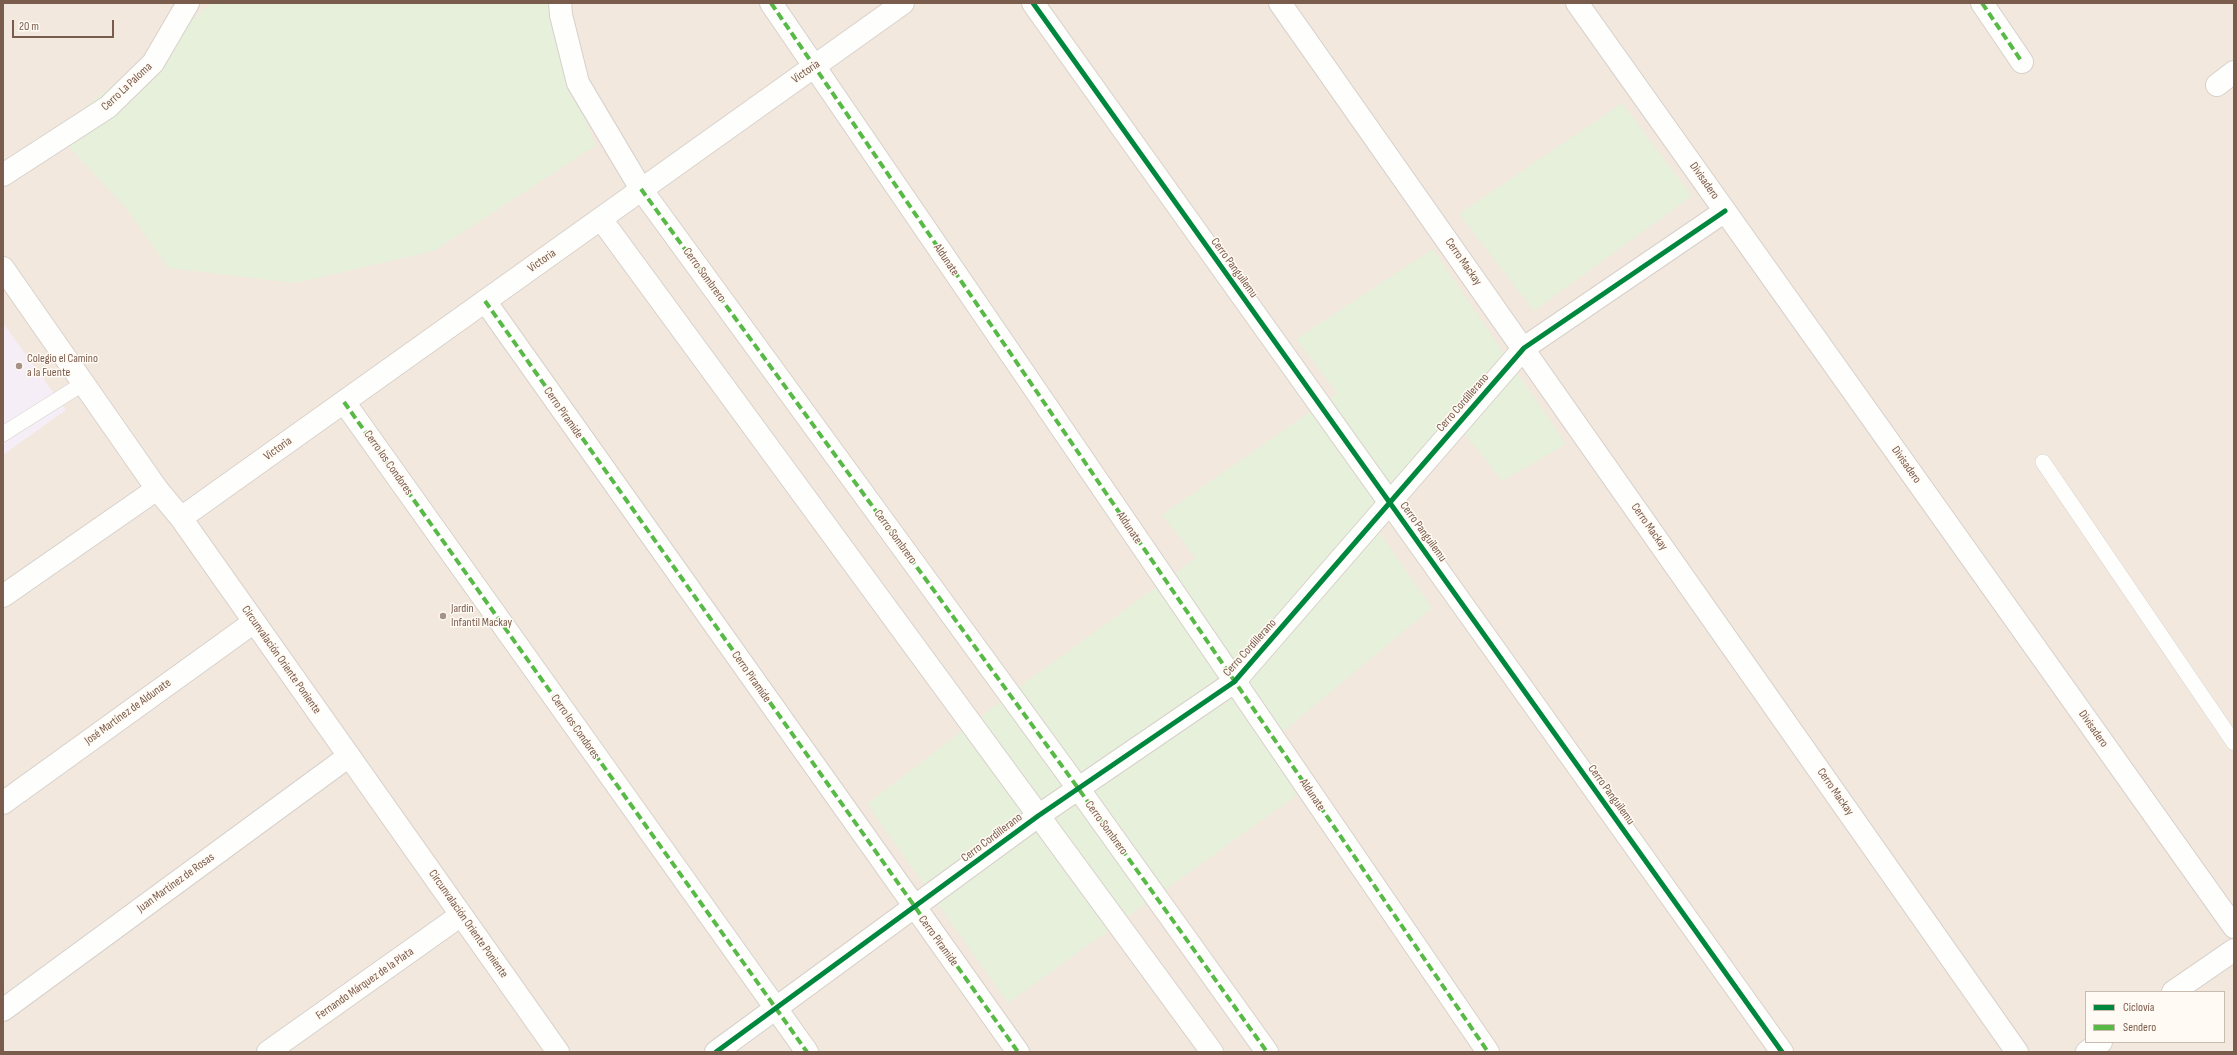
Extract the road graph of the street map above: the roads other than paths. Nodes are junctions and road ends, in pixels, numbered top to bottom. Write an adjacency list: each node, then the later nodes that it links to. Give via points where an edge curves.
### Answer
1 (188, 3): 11 (street, Cerro La Paloma, via 153,63 108,107)
2 (560, 3): 12 (street, Cerro Sombrero, via 578,84)
3 (771, 3): 10 (street, Aldunate)
4 (903, 3): 10 (street, Victoria)
5 (1033, 3): 23 (street, Cerro Panguilemu)
6 (1280, 3): 17 (street, Cerro Mackay)
7 (1577, 3): 13 (street, Divisadero)
8 (1982, 3): 9 (street)
9 (2022, 62)
10 (814, 66): 12 (street, Victoria); 27 (street, Aldunate)
11 (3, 175)
12 (641, 189): 14 (street, Victoria); 30 (street, Cerro Sombrero)
13 (1725, 211): 17 (street, Cerro Cordillerano); 35 (street, Divisadero)
14 (601, 219): 16 (street, Victoria); 32 (street)
15 (3, 268): 18 (street, Circunvalación Oriente Poniente)
16 (485, 302): 19 (street, Victoria); 33 (street, Cerro Piramide)
17 (1524, 348): 23 (street, Cerro Cordillerano); 50 (street, Cerro Mackay)
18 (84, 384): 20 (lane); 22 (street, Circunvalación Oriente Poniente)
19 (344, 402): 24 (street, Victoria); 38 (street, Cerro los Condores)
20 (3, 434)
21 (2043, 462): 28 (lane)
22 (157, 489): 24 (street, Circunvalación Oriente Poniente); 25 (street)
23 (1390, 503): 27 (street, Cerro Cordillerano); 49 (street, Cerro Panguilemu)
24 (181, 518): 26 (street, Circunvalación Oriente Poniente)
25 (3, 596)
26 (254, 622): 29 (street, Circunvalación Oriente Poniente); 31 (street, José Martínez de Aldunate)
27 (1234, 682): 30 (street, Cerro Cordillerano); 48 (street, Aldunate)
28 (2234, 742)
29 (349, 756): 34 (street, Circunvalación Oriente Poniente); 39 (street, Juan Martínez de Rosas)
30 (1078, 788): 32 (street, Cerro Cordillerano); 47 (street, Cerro Sombrero)
31 (3, 803)
32 (1038, 816): 33 (street, Cerro Cordillerano); 46 (street)
33 (915, 908): 38 (street, Cerro Cordillerano); 45 (street, Cerro Piramide)
34 (461, 915): 41 (street, Fernando Márquez de la Plata); 42 (street, Circunvalación Oriente Poniente)
35 (2234, 927)
36 (2234, 950): 37 (street)
37 (2174, 991)
38 (776, 1009): 43 (street, Cerro Cordillerano); 44 (street, Cerro los Condores)
39 (3, 1010)
40 (2100, 1043): 51 (street)
41 (268, 1052)
42 (558, 1052)
43 (716, 1052)
44 (807, 1052)
45 (1018, 1052)
46 (1212, 1052)
47 (1267, 1052)
48 (1488, 1052)
49 (1782, 1052)
50 (2017, 1052)
51 (2087, 1052)

